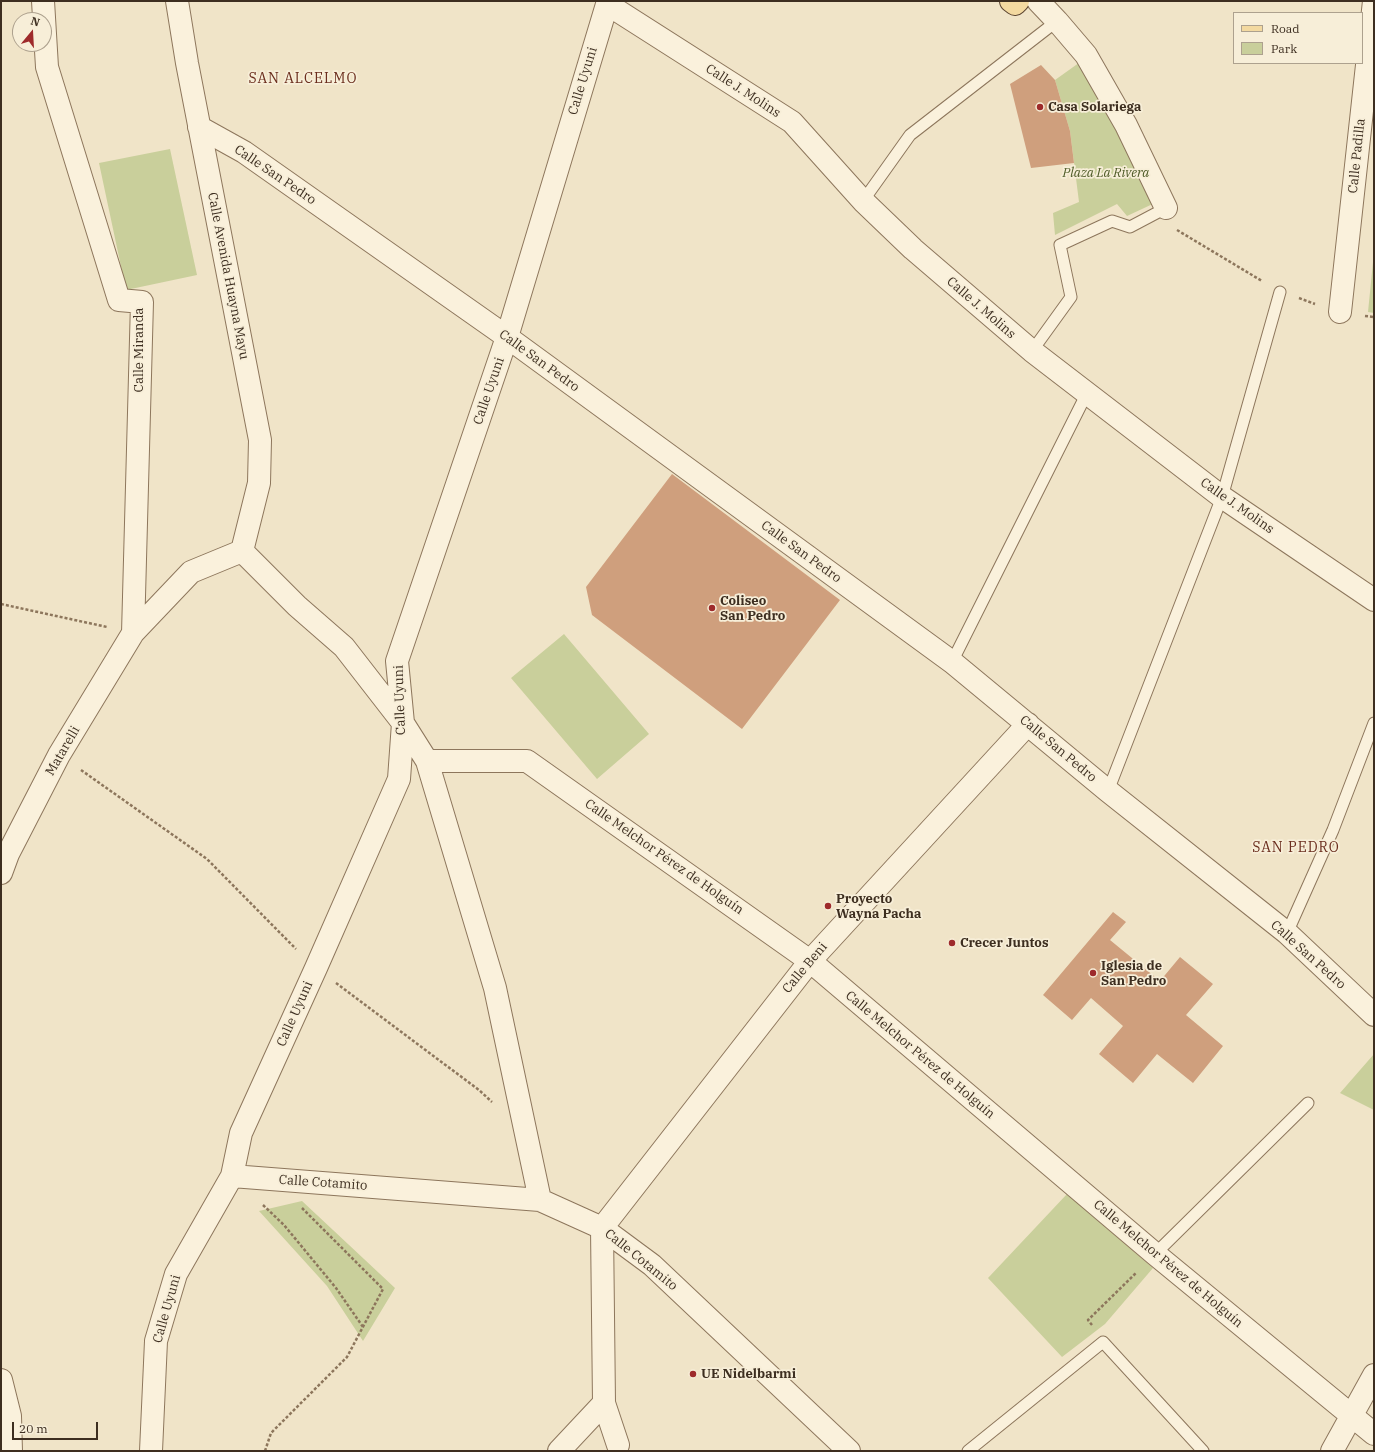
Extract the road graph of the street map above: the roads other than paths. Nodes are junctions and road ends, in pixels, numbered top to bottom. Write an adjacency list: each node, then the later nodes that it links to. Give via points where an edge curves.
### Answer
1 (44, 1): 20 (street, Calle Miranda, via 47,67 119,300 142,302)
2 (177, 1): 9 (street, Calle Avenida Huayna Mayu)
3 (1011, 1): 4 (main road, via 1015,4)
4 (1018, 1)
5 (1038, 1): 8 (street)
6 (1374, 1): 13 (street, Calle Padilla)
7 (606, 2): 10 (street, Calle J. Molins, via 792,122); 14 (street, Calle Uyuni)
8 (1057, 21): 10 (lane, via 910,135); 11 (street, via 1086,55 1126,125)
9 (199, 127): 14 (street, Calle San Pedro, via 244,152); 18 (street, Calle Avenida Huayna Mayu, via 260,440 259,483)
10 (862, 201): 15 (street, Calle J. Molins, via 913,249)
11 (1166, 208): 15 (lane, via 1130,227 1112,221 1060,245 1071,297)
12 (1280, 292): 17 (lane)
13 (1340, 312)
14 (507, 337): 21 (street, Calle San Pedro); 22 (street, Calle Uyuni, via 398,662)
15 (1032, 351): 16 (street, Calle J. Molins)
16 (1087, 393): 17 (street, Calle J. Molins); 21 (lane)
17 (1222, 497): 19 (street, Calle J. Molins); 26 (lane)
18 (242, 551): 20 (street, Matarelli, via 191,572); 22 (street, via 297,606 344,647)
19 (1374, 600)
20 (133, 633): 27 (street, Matarelli, via 59,755 8,854)
21 (952, 662): 24 (street, Calle San Pedro)
22 (403, 722): 25 (street); 32 (street, Calle Uyuni, via 399,779 240,1133)
23 (1374, 722): 28 (lane, via 1333,830)
24 (1028, 724): 26 (street, Calle San Pedro); 29 (street, Calle Beni)
25 (427, 761): 29 (street, Calle Melchor Pérez de Holguín, via 527,761); 33 (street, via 495,988)
26 (1108, 791): 28 (street, Calle San Pedro)
27 (1, 873)
28 (1286, 933): 30 (street, Calle San Pedro)
29 (810, 961): 34 (street, Calle Beni); 35 (street, Calle Melchor Pérez de Holguín)
30 (1374, 1015)
31 (1308, 1103): 35 (lane)
32 (232, 1176): 33 (street, Calle Cotamito); 44 (street, Calle Uyuni, via 176,1274 156,1341)
33 (540, 1200): 34 (street, Calle Cotamito)
34 (602, 1228): 38 (street); 46 (street, Calle Cotamito, via 652,1265)
35 (1155, 1254): 40 (street, Calle Melchor Pérez de Holguín)
36 (1374, 1375): 40 (street)
37 (1, 1380): 39 (street)
38 (604, 1403): 42 (street); 45 (street)
39 (5, 1414): 43 (street)
40 (1351, 1415): 41 (street, Calle Melchor Pérez de Holguín); 49 (street)
41 (1374, 1434)
42 (618, 1445)
43 (11, 1451)
44 (151, 1451)
45 (559, 1451)
46 (849, 1451)
47 (968, 1451): 48 (lane, via 1103,1342)
48 (1203, 1451)
49 (1332, 1451)

